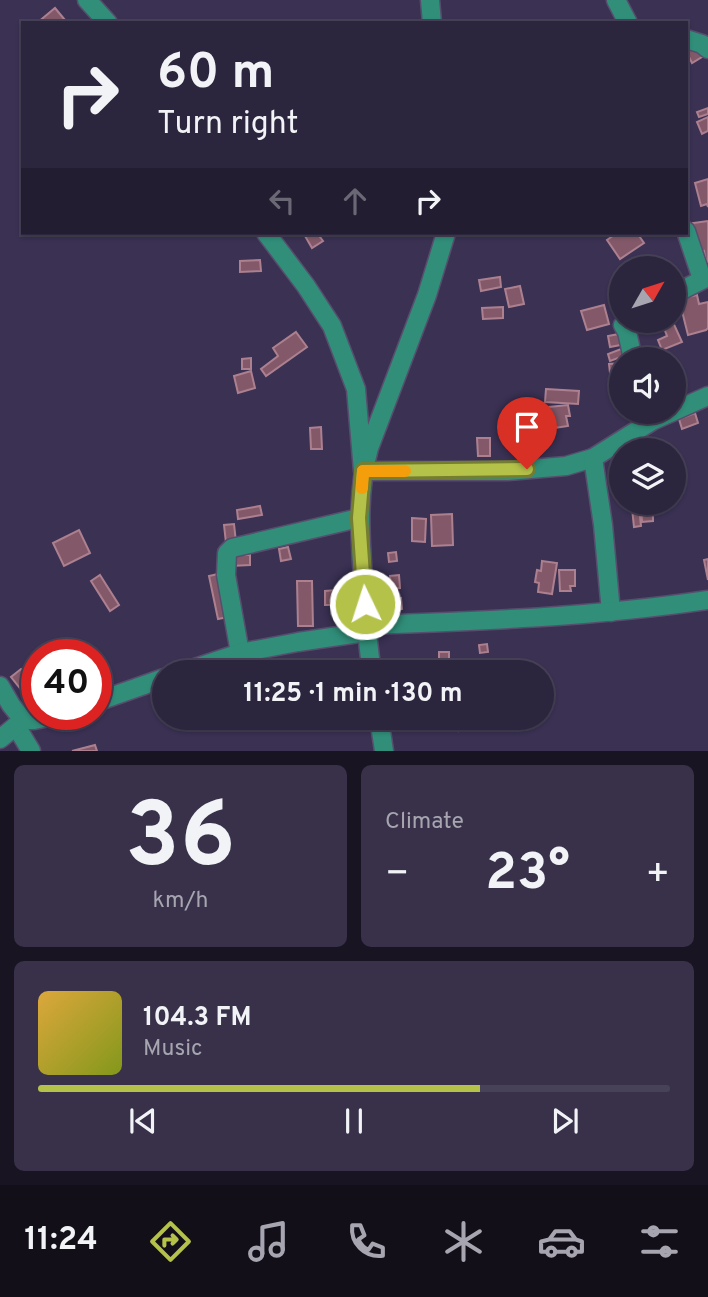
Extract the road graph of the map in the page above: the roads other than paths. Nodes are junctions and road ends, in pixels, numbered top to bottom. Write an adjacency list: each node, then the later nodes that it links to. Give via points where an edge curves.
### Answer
1 (87, 0): 4 (street)
2 (430, 0): 5 (street)
3 (616, 0): 6 (street)
4 (106, 21)
5 (432, 21)
6 (627, 21)
7 (688, 40): 8 (street)
8 (708, 49)
9 (268, 235): 18 (street, via 332,326 356,389)
10 (445, 235): 18 (street)
11 (688, 235): 12 (street)
12 (706, 279): 13 (street)
13 (686, 288)
14 (708, 396): 15 (street)
15 (686, 404)
16 (640, 424): 17 (street)
17 (593, 458): 18 (street, via 566,466 508,471); 21 (street)
18 (363, 471): 19 (street)
19 (359, 518): 22 (street); 23 (street, via 232,548 227,553 226,575)
20 (708, 600): 21 (street)
21 (611, 612): 22 (street)
22 (366, 629): 23 (street); 25 (street)
23 (240, 653): 24 (street)
24 (219, 660)
25 (370, 660)
26 (152, 682): 28 (street)
27 (0, 686): 29 (street)
28 (112, 696)
29 (19, 723): 31 (street); 32 (street)
30 (381, 730): 33 (street)
31 (0, 739)
32 (31, 751)
33 (384, 751)

